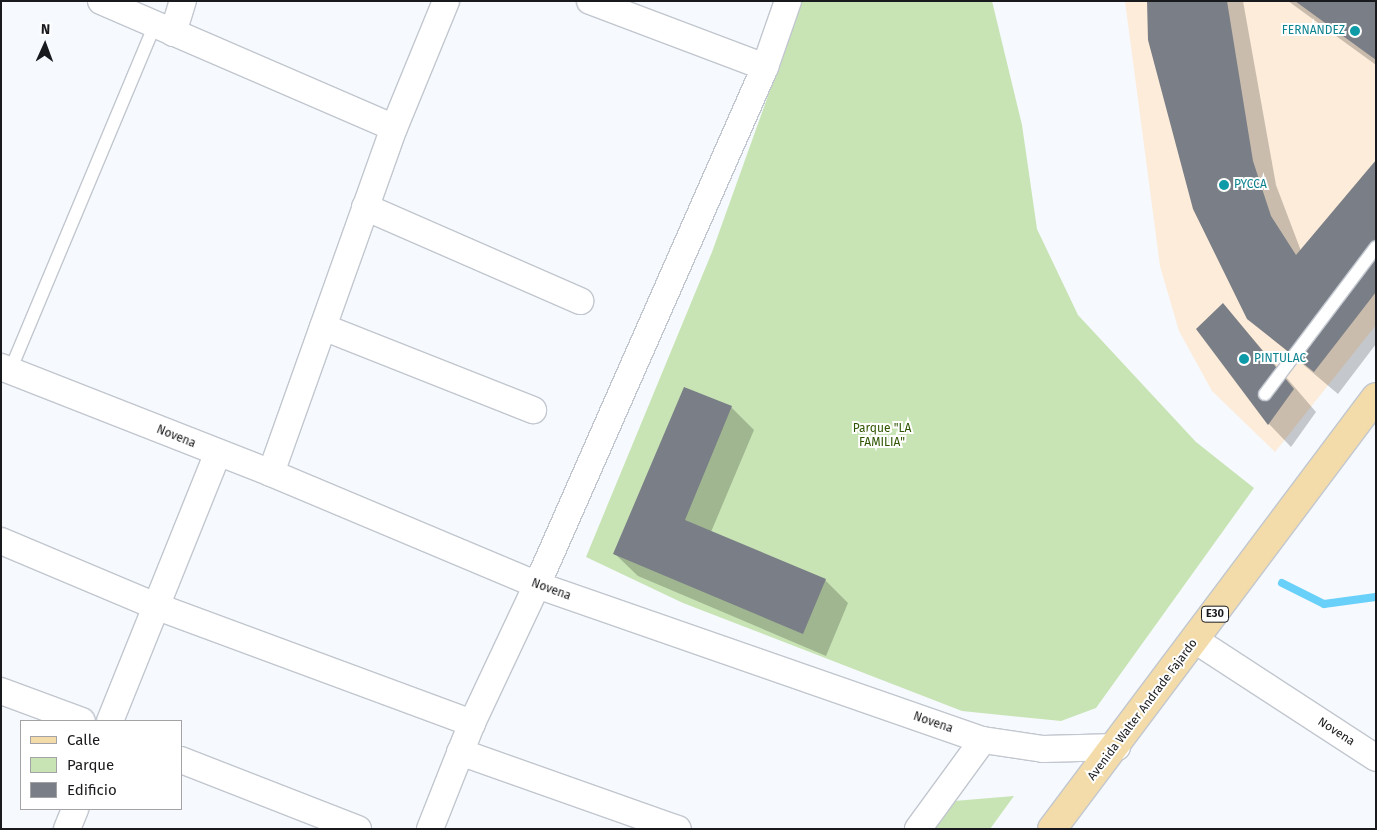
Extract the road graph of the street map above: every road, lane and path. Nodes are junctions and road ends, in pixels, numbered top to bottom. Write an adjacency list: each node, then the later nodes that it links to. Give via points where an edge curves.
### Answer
1 (101, 1): 6 (street)
2 (184, 1): 6 (street)
3 (446, 1): 8 (street)
4 (590, 1): 7 (street)
5 (788, 1): 7 (street)
6 (163, 29): 8 (street); 13 (lane)
7 (765, 67): 20 (street)
8 (394, 128): 9 (street)
9 (365, 207): 11 (street); 12 (street)
10 (1376, 247): 14 (lane)
11 (580, 301)
12 (323, 327): 16 (street); 18 (street)
13 (6, 369): 17 (street, Novena)
14 (1265, 394)
15 (1376, 397): 22 (main road, Avenida Walter Andrade Fajardo / E30)
16 (532, 410)
17 (218, 454): 18 (street, Novena); 21 (street)
18 (271, 473): 20 (street, Novena)
19 (1, 541): 21 (street)
20 (537, 585): 26 (street); 27 (street, Novena)
21 (158, 607): 25 (street); 26 (street)
22 (1195, 640): 28 (main road, Avenida Walter Andrade Fajardo / E30); 30 (street, Novena)
23 (1, 691): 24 (street)
24 (79, 720)
25 (110, 720)
26 (472, 723): 29 (street)
27 (983, 740): 28 (street, Novena, via 1043,749); 37 (street)
28 (1117, 747): 38 (main road, Avenida Walter Andrade Fajardo / E30)
29 (460, 752): 35 (street); 36 (street)
30 (1376, 758)
31 (182, 760): 34 (street)
32 (75, 810): 33 (street)
33 (67, 829)
34 (358, 829)
35 (430, 829)
36 (678, 829)
37 (918, 829)
38 (1052, 829)

